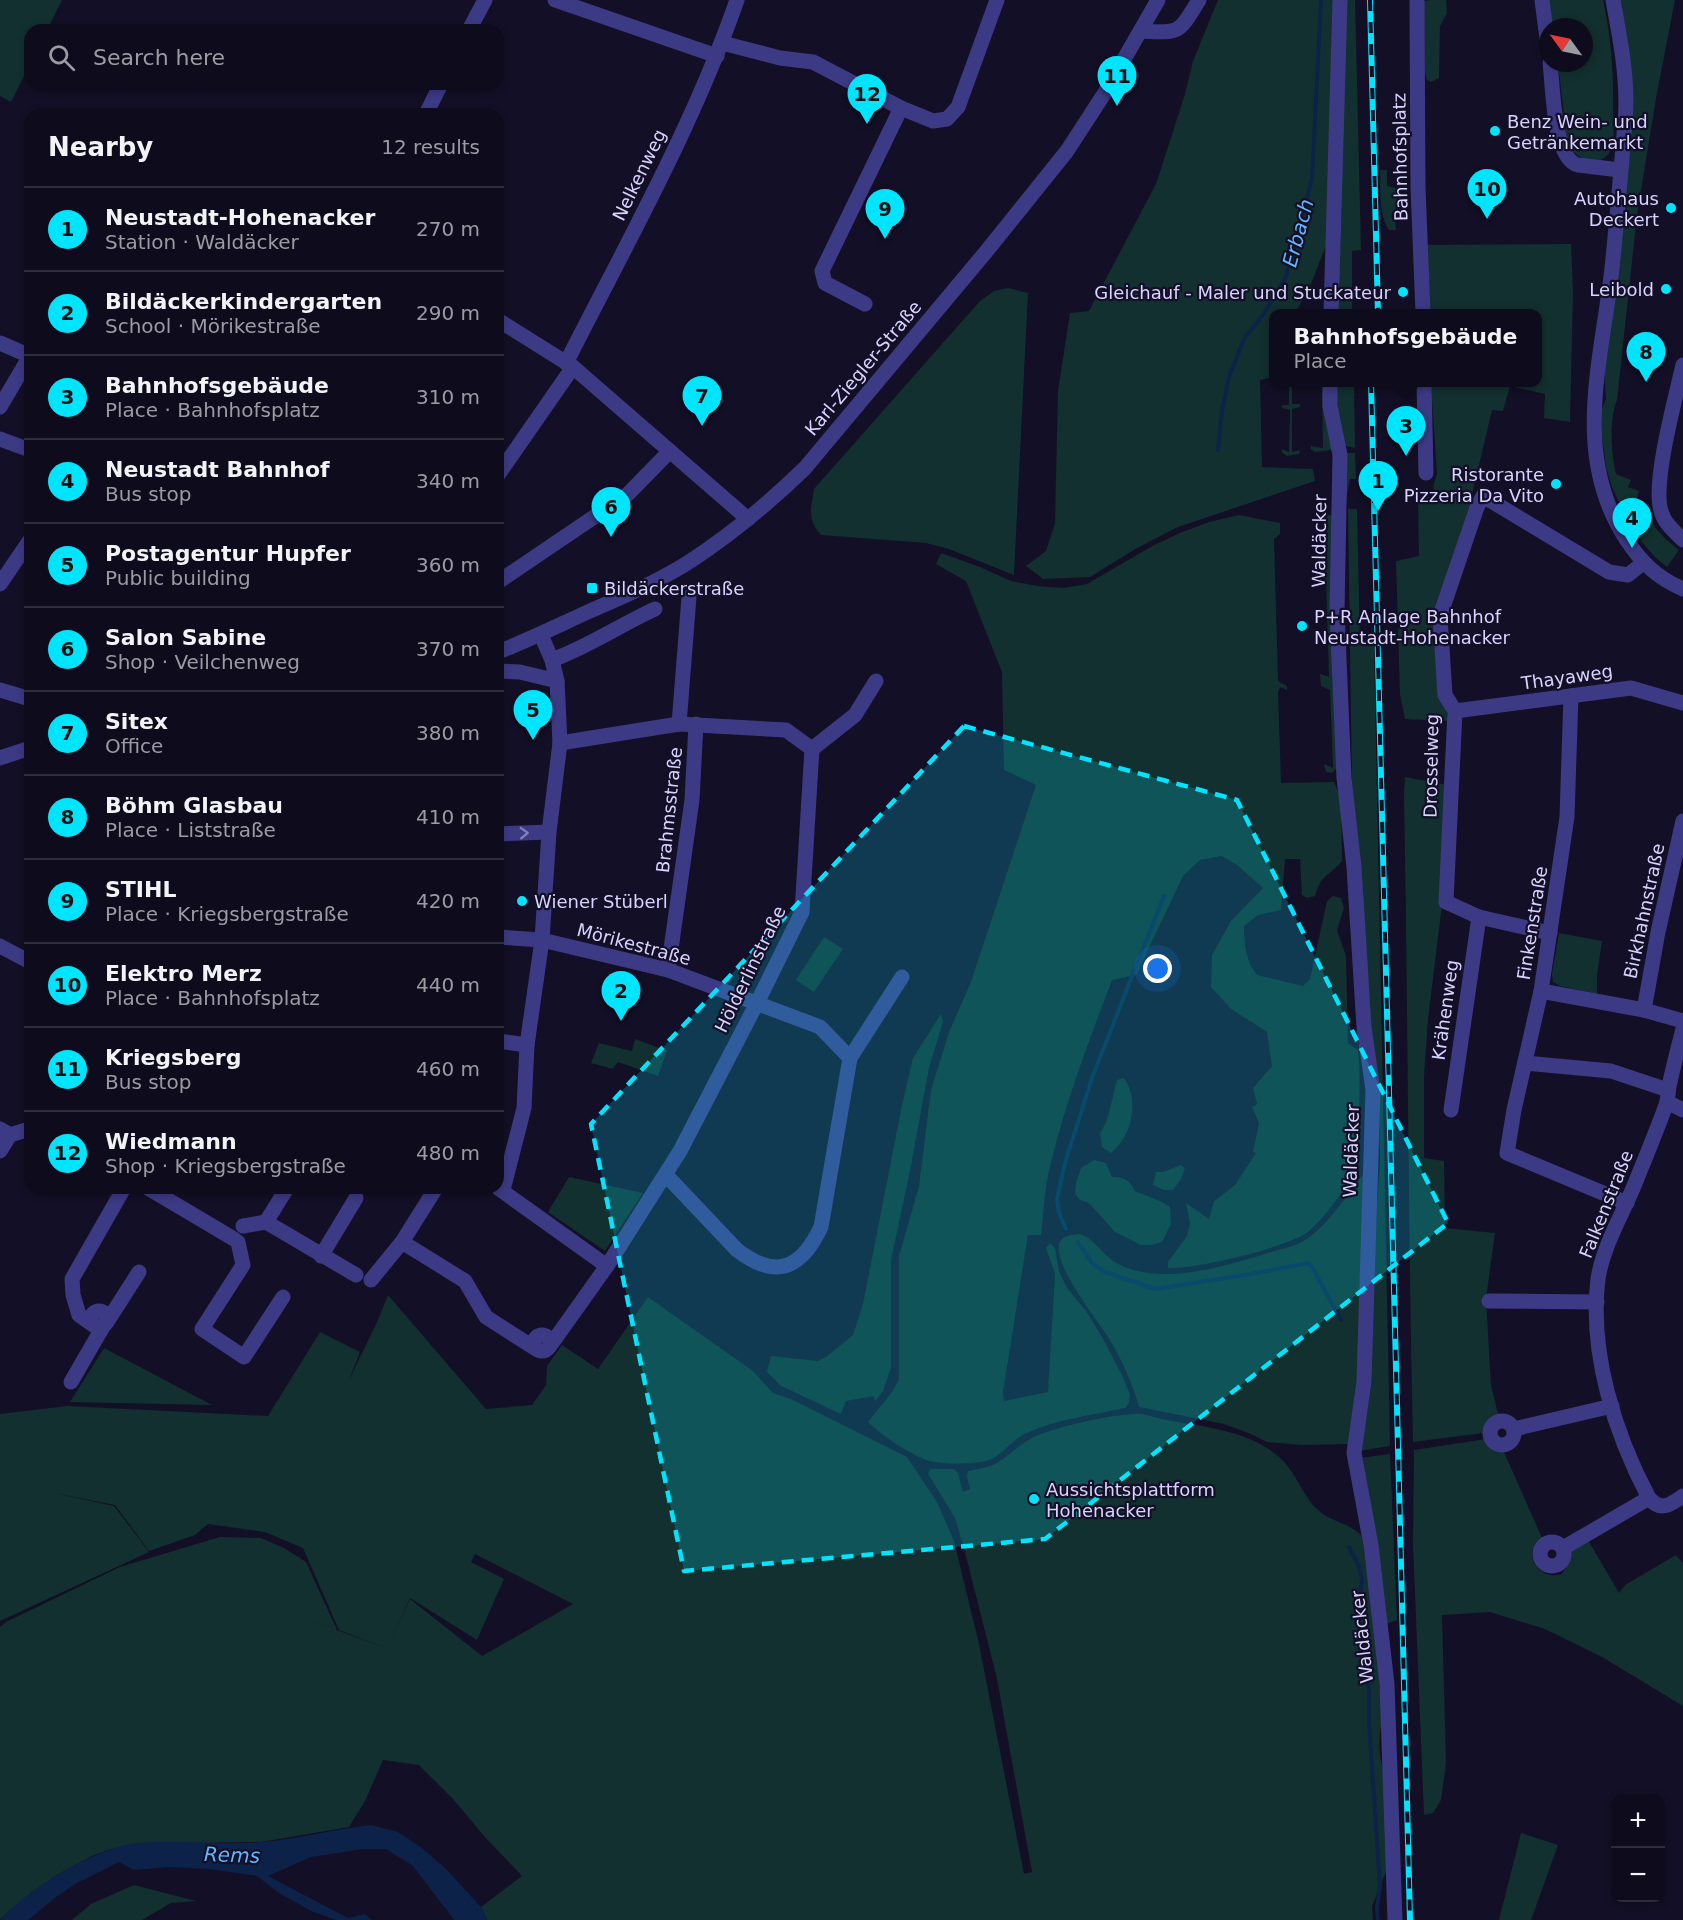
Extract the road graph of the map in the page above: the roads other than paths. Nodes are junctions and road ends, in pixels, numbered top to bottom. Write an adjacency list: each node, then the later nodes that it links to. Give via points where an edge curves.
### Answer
1 (485, 0): 12 (street)
2 (555, 0): 14 (street)
3 (737, 0): 14 (street, Nelkenweg)
4 (997, 0): 18 (street, via 958,107 947,119 933,121)
5 (1158, 0): 13 (street, Karl-Ziegler-Straße)
6 (1199, 0): 13 (street, via 1179,29 1170,33)
7 (1340, 0): 21 (street)
8 (1417, 0): 22 (street, Bahnhofsplatz, via 1418,187)
9 (1542, 0): 11 (street)
10 (1613, 0): 19 (street, via 1623,62 1625,120)
11 (1544, 18)
12 (472, 24)
13 (1141, 31): 37 (street, Karl-Ziegler-Straße, via 1089,117 1034,192 805,468)
14 (720, 49): 18 (street, via 813,62); 26 (street, Nelkenweg)
15 (1551, 72): 19 (street, via 1559,136 1568,159 1573,164)
16 (438, 90): 17 (street)
17 (429, 108)
18 (902, 108): 20 (street, via 822,271 825,283)
19 (1620, 170): 40 (street, via 1593,426 1595,452 1609,505)
20 (865, 304)
21 (1330, 309)
22 (1424, 309)
23 (504, 324): 26 (street)
24 (0, 343): 25 (street)
25 (24, 353)
26 (570, 365): 34 (street); 35 (street, Nelkenweg)
27 (1683, 365): 38 (street, via 1662,465 1659,505 1665,522)
28 (24, 366): 31 (street)
29 (1330, 387): 114 (street, Waldäcker, via 1340,455 1337,612 1344,778 1364,1027 1373,1090 1364,1381 1354,1453 1371,1545 1387,1684)
30 (1424, 387): 36 (street)
31 (0, 407)
32 (0, 439): 33 (street)
33 (24, 448)
34 (670, 452): 37 (street); 41 (street, via 628,494)
35 (504, 467)
36 (1426, 473)
37 (748, 519): 46 (street, Karl-Ziegler-Straße, via 675,570)
38 (1683, 540)
39 (24, 549): 42 (street)
40 (1643, 563): 43 (street); 56 (street, Drosselweg, via 1628,575 1609,572 1483,496 1440,616 1445,695)
41 (504, 578)
42 (0, 584)
43 (1683, 589)
44 (689, 597): 57 (street, Brahmsstraße)
45 (655, 609): 48 (street)
46 (541, 635): 47 (street, Karl-Ziegler-Straße); 48 (street)
47 (504, 650)
48 (552, 660): 50 (street)
49 (504, 671): 50 (street)
50 (557, 681): 59 (street)
51 (876, 681): 60 (street, via 855,715)
52 (0, 690): 54 (street)
53 (1571, 696): 55 (street, Thayaweg, via 1631,688); 56 (street, Thayaweg); 67 (street, Finkenstraße, via 1567,817)
54 (24, 697)
55 (1683, 703)
56 (1455, 711): 66 (street, Drosselweg, via 1446,902)
57 (679, 724): 58 (street); 59 (street)
58 (696, 724): 60 (street, via 786,730); 72 (street, Brahmsstraße, via 692,800)
59 (560, 743): 64 (street)
60 (812, 749): 75 (street, Hölderlinstraße, via 802,912)
61 (24, 750): 62 (street)
62 (0, 758)
63 (1683, 821): 76 (street, Birkhahnstraße)
64 (549, 832): 65 (street, one-way to 64); 69 (street)
65 (504, 834)
66 (1479, 917): 67 (street); 84 (street, Krähenweg)
67 (1550, 933): 74 (street, Finkenstraße)
68 (504, 937): 69 (street, Mörikestraße)
69 (542, 940): 72 (street, Mörikestraße); 80 (street)
70 (0, 946): 71 (street)
71 (24, 959)
72 (669, 970): 75 (street, Mörikestraße)
73 (902, 977): 81 (street)
74 (1541, 991): 76 (street); 82 (street, Finkenstraße)
75 (757, 1003): 81 (street, Mörikestraße, via 820,1027); 89 (street, Hölderlinstraße)
76 (1644, 1010): 77 (street)
77 (1683, 1021)
78 (1683, 1029): 83 (street, Falkenstraße)
79 (504, 1042): 80 (street)
80 (527, 1046): 90 (street, via 524,1108)
81 (850, 1058): 89 (street, via 821,1227 807,1251 795,1262 771,1268 748,1259)
82 (1525, 1063): 83 (street, via 1611,1071); 97 (street, Finkenstraße, via 1507,1153)
83 (1668, 1096): 85 (street); 97 (street, Falkenstraße)
84 (1451, 1110)
85 (1683, 1110)
86 (24, 1130): 87 (street)
87 (5, 1132): 88 (street)
88 (0, 1151)
89 (666, 1174): 102 (street, Hölderlinstraße)
90 (504, 1176)
91 (504, 1192): 102 (street)
92 (121, 1194): 107 (street, via 72,1279 79,1315)
93 (158, 1194): 99 (street)
94 (282, 1194): 98 (street)
95 (432, 1194): 100 (street)
96 (356, 1198): 101 (street)
97 (1627, 1203): 106 (street, Falkenstraße, via 1606,1251)
98 (266, 1222): 99 (street, via 243,1226 248,1236 242,1242); 101 (street)
99 (236, 1240): 104 (street, via 243,1265 202,1329 244,1357)
100 (402, 1242): 101 (street, via 365,1286 355,1280 356,1275); 102 (street, Hölderlinstraße, via 465,1281 486,1317 543,1347)
101 (321, 1256)
102 (607, 1266)
103 (139, 1272): 107 (street)
104 (283, 1297)
105 (1489, 1301): 106 (street)
106 (1597, 1302): 109 (street, Falkenstraße, via 1600,1349)
107 (101, 1324): 108 (street)
108 (71, 1382)
109 (1612, 1406): 110 (street); 112 (street, Falkenstraße, via 1633,1467)
110 (1514, 1429)
111 (1683, 1496): 112 (street, via 1662,1507)
112 (1649, 1498): 113 (street)
113 (1563, 1548)
114 (1395, 1920)

